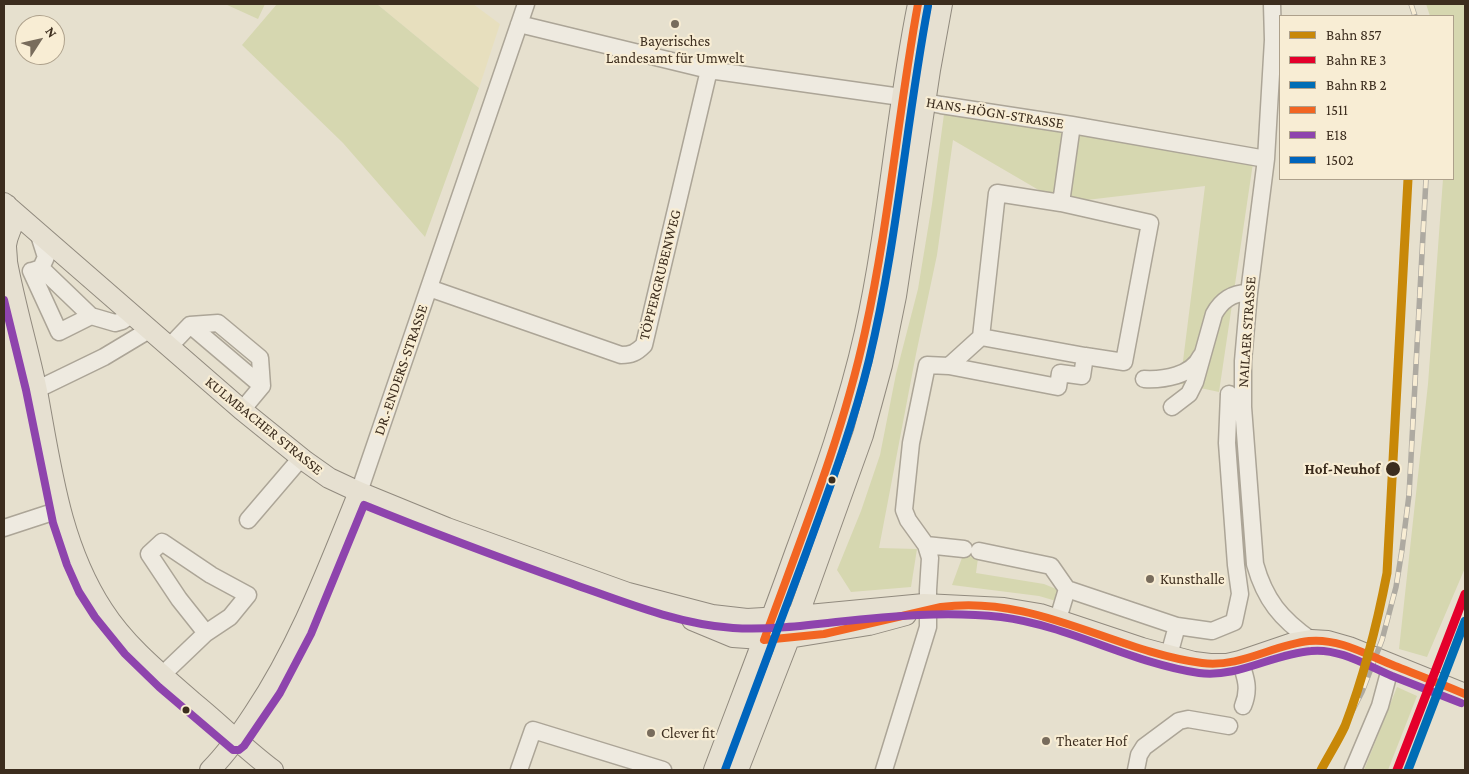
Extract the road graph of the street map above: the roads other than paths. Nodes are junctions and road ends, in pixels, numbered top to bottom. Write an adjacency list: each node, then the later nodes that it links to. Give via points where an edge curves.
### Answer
1 (526, 4): 5 (street, DR.-ENDERS-STRASSE)
2 (918, 4): 7 (main road)
3 (942, 4): 8 (main road)
4 (1272, 4): 10 (street, NAILAER STRASSE)
5 (519, 24): 6 (street, HANS-HÖGN-STRASSE); 16 (street, DR.-ENDERS-STRASSE)
6 (710, 70): 7 (street, HANS-HÖGN-STRASSE); 16 (street, TÖPFERGRUBENWEG, via 644,345 637,352 621,355)
7 (901, 98): 8 (street, HANS-HÖGN-STRASSE); 41 (main road, via 874,285 856,368 840,428)
8 (925, 102): 9 (street, HANS-HÖGN-STRASSE); 40 (main road, via 898,287 882,364 863,435)
9 (1072, 125): 10 (street, HANS-HÖGN-STRASSE); 12 (street)
10 (1266, 159): 17 (street, NAILAER STRASSE)
11 (5, 204): 13 (main road, KULMBACHER STRASSE); 15 (main road, via 13,217 6,246)
12 (1061, 204): 21 (street, via 997,193); 24 (street, via 1150,223 1124,362)
13 (39, 235): 14 (street, via 46,257); 18 (main road, KULMBACHER STRASSE)
14 (36, 270): 15 (street); 19 (street); 19 (street, via 59,332)
15 (7, 276): 27 (main road)
16 (429, 288): 32 (street, DR.-ENDERS-STRASSE)
17 (1249, 293): 23 (street, via 1241,293 1219,305); 47 (street, NAILAER STRASSE, via 1243,408 1255,564 1275,609 1292,627)
18 (131, 315): 19 (street, via 115,323); 20 (main road, KULMBACHER STRASSE)
19 (91, 316)
20 (149, 330): 22 (main road, KULMBACHER STRASSE); 27 (street)
21 (981, 337): 24 (street); 25 (street)
22 (169, 347): 30 (main road, KULMBACHER STRASSE); 30 (street, via 190,325 262,386)
23 (1202, 353): 26 (street, via 1198,362 1187,371 1156,379); 29 (street, via 1189,394)
24 (1085, 356): 25 (street, via 1082,378 1060,373 1058,387)
25 (949, 366): 36 (street, via 927,364 905,441 904,510)
26 (1144, 378)
27 (36, 390): 33 (main road)
28 (1230, 394): 43 (street, via 1227,443 1240,594 1234,622 1212,631)
29 (1172, 407)
30 (242, 410): 31 (main road, KULMBACHER STRASSE)
31 (301, 458): 32 (main road, KULMBACHER STRASSE, via 329,478); 34 (street)
32 (359, 492): 38 (main road, KULMBACHER STRASSE, via 447,528); 55 (main road, DR.-ENDERS-STRASSE, via 302,630)
33 (59, 510): 35 (street); 51 (main road, via 73,553 103,612)
34 (248, 520)
35 (4, 528)
36 (926, 545): 37 (street, via 1052,559); 39 (street, via 930,558)
37 (1067, 590): 42 (street); 43 (street)
38 (628, 592): 41 (main road, KULMBACHER STRASSE, via 712,615 747,619); 46 (main road, KULMBACHER STRASSE, via 733,637)
39 (928, 607): 40 (main road, KULMBACHER STRASSE); 42 (main road, KULMBACHER STRASSE, via 960,605 1023,610); 45 (main road, KULMBACHER STRASSE, via 869,625); 62 (street, via 928,627)
40 (798, 616): 41 (main road, KULMBACHER STRASSE); 45 (main road)
41 (772, 617): 46 (main road)
42 (1058, 619): 48 (main road, KULMBACHER STRASSE)
43 (1177, 626): 48 (street)
44 (206, 633): 44 (street, via 230,617 248,595 162,542 149,554); 51 (street)
45 (789, 639): 46 (main road, KULMBACHER STRASSE); 61 (main road)
46 (764, 640): 60 (main road)
47 (1311, 640): 49 (main road, KULMBACHER STRASSE); 50 (main road, KULMBACHER STRASSE, via 1350,647)
48 (1169, 656): 49 (main road, KULMBACHER STRASSE, via 1210,664)
49 (1240, 661): 53 (street, via 1247,686)
50 (1391, 665): 52 (main road, KULMBACHER STRASSE); 64 (street, via 1380,706)
51 (161, 676): 55 (main road)
52 (1460, 692)
53 (1242, 706)
54 (1230, 726): 63 (street, via 1188,719 1179,721 1144,747 1138,755)
55 (236, 740): 56 (main road, DR.-ENDERS-STRASSE); 57 (main road)
56 (210, 770)
57 (273, 770)
58 (519, 770): 59 (street, via 533,730)
59 (663, 770)
60 (714, 770)
61 (738, 770)
62 (884, 770)
63 (1136, 770)
64 (1353, 770)

